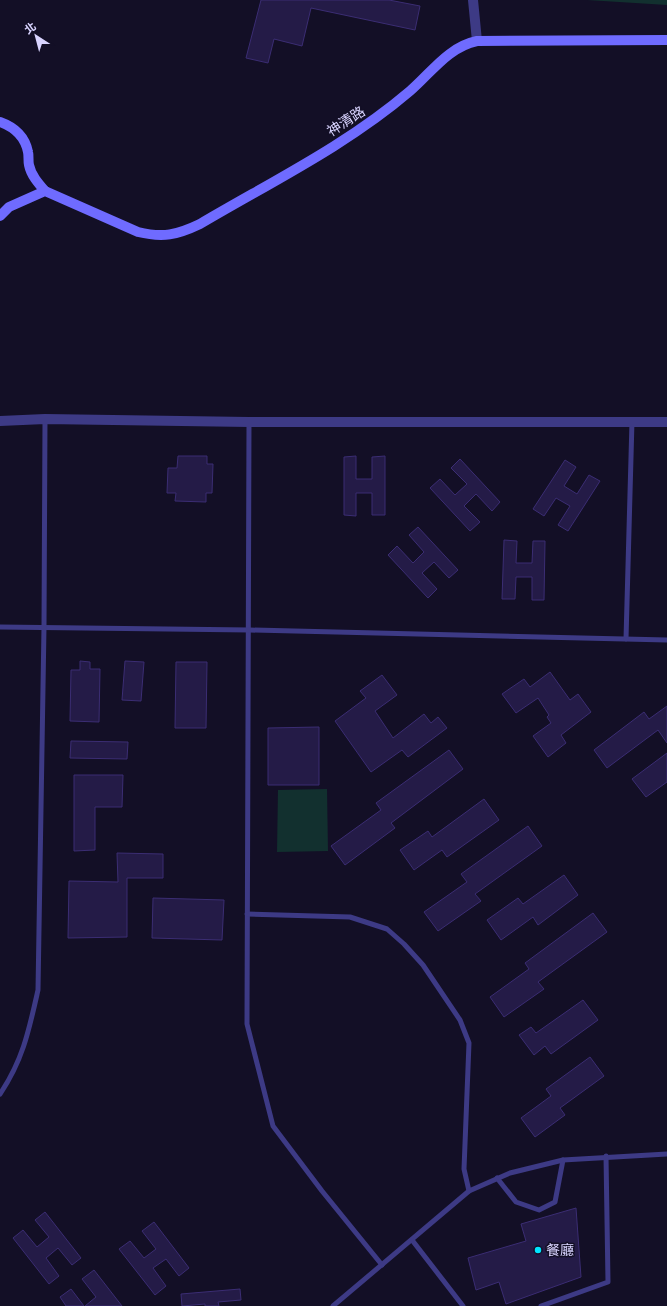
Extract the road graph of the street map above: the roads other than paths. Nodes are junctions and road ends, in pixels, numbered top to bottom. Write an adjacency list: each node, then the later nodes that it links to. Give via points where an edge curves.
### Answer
1 (473, 0): 3 (street)
2 (667, 40): 3 (street, 神清路)
3 (477, 41): 5 (street, 神清路, via 464,44 452,52 411,90 364,127 200,224 178,234 153,236 138,232)
4 (0, 122): 5 (street, 神清路, via 8,125 26,143 34,177)
5 (45, 191): 6 (street, via 9,207)
6 (0, 216)
7 (45, 419): 8 (street); 10 (street); 13 (lane)
8 (0, 421)
9 (632, 421): 10 (street); 11 (street); 15 (lane)
10 (250, 422): 14 (lane)
11 (667, 422)
12 (0, 627): 13 (lane)
13 (44, 627): 14 (lane); 18 (lane, via 38,990 24,1047 16,1068)
14 (250, 630): 15 (lane); 17 (lane)
15 (626, 639): 16 (lane)
16 (667, 640)
17 (247, 914): 23 (lane, via 350,917 387,929 423,965 460,1020 469,1043 464,1169); 25 (lane, via 247,1024 273,1126)
18 (0, 1094)
19 (667, 1154): 20 (lane)
20 (606, 1156): 21 (lane); 28 (lane, via 608,1282)
21 (563, 1160): 22 (lane); 22 (lane, via 555,1202 539,1210 516,1202)
22 (497, 1178): 23 (lane)
23 (470, 1191): 24 (lane)
24 (412, 1240): 25 (lane); 27 (lane)
25 (382, 1265): 26 (lane)
26 (333, 1306)
27 (463, 1306)
28 (541, 1306)

